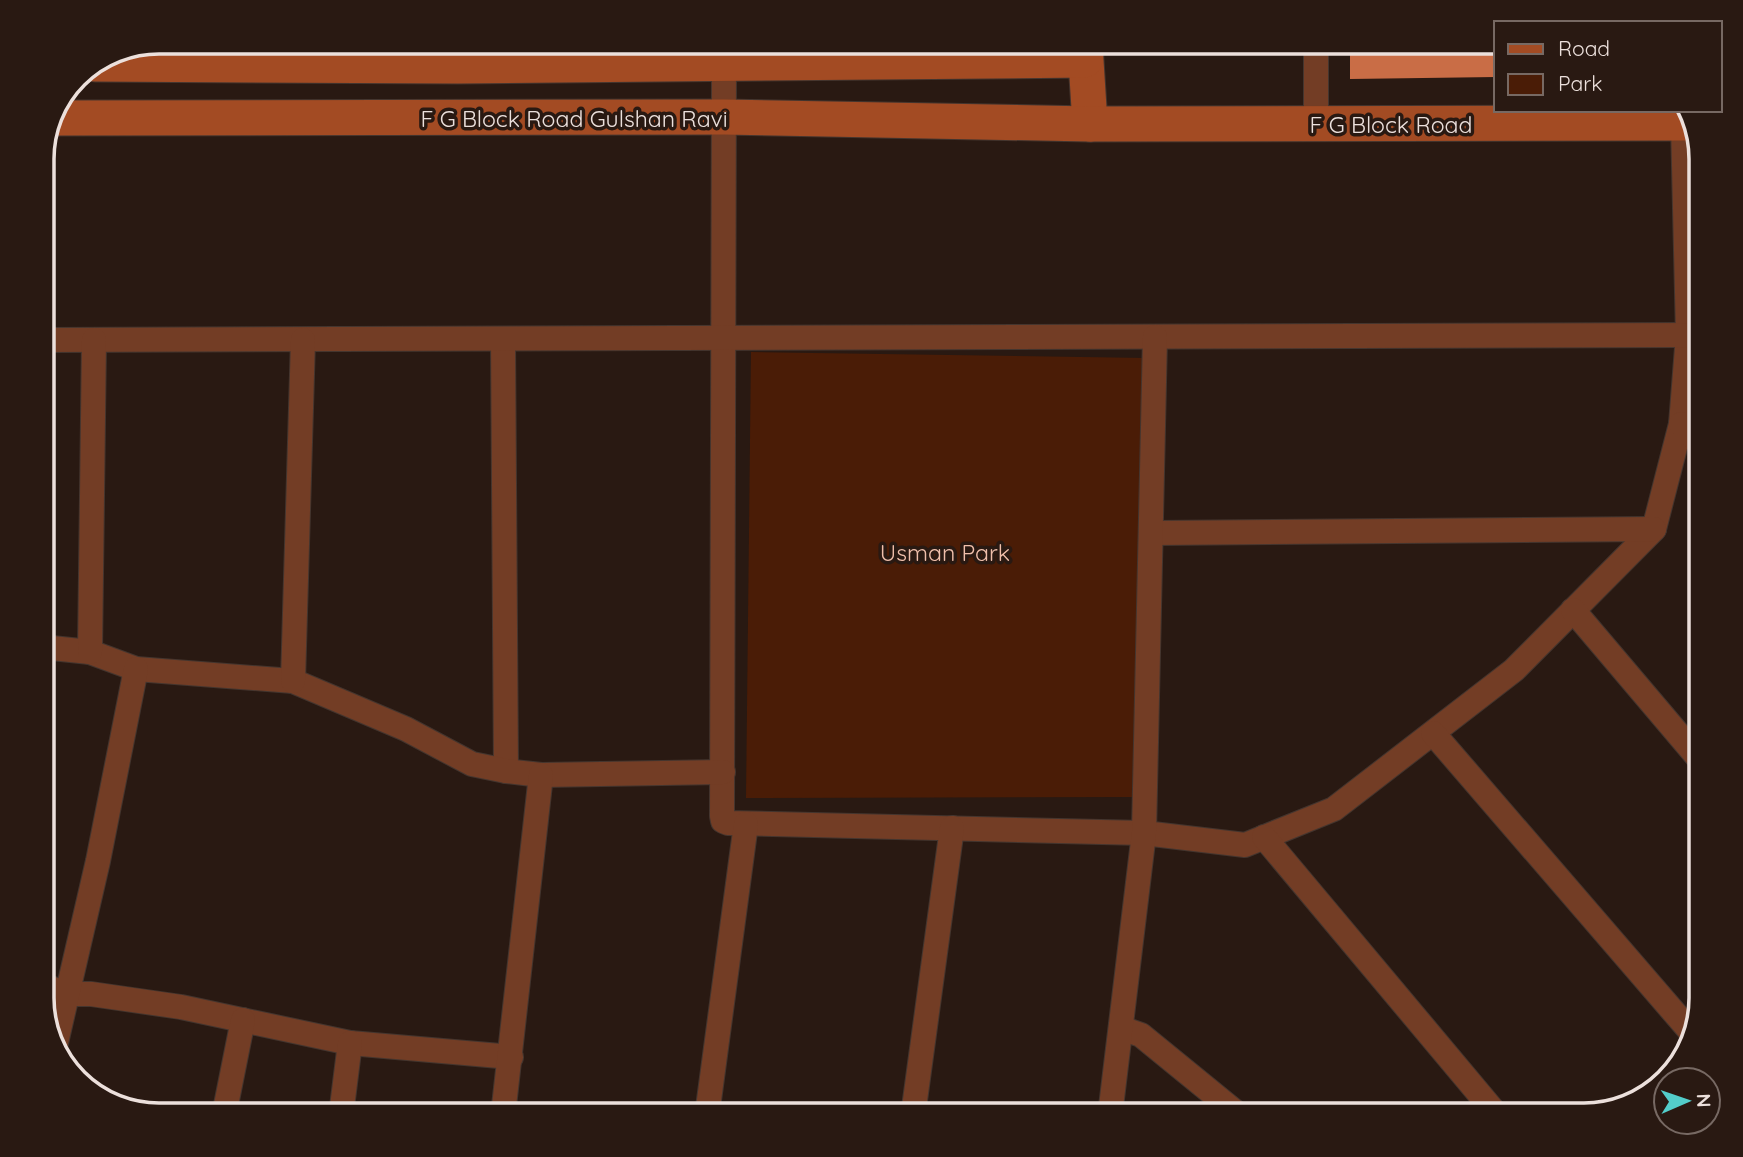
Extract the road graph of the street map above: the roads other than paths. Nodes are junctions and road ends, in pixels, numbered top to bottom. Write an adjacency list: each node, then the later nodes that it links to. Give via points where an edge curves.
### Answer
1 (875, 54): 7 (street)
2 (1085, 54): 12 (street)
3 (1316, 54): 13 (street)
4 (675, 55): 6 (street); 7 (street)
5 (243, 57): 6 (street); 8 (street)
6 (458, 57)
7 (724, 62): 9 (street)
8 (119, 63)
9 (724, 117): 10 (street, F G Block Road Gulshan Ravi); 12 (street, F G Block Road Gulshan Ravi); 22 (street)
10 (63, 118)
11 (1682, 123): 13 (street, F G Block Road)
12 (1090, 124): 13 (street, F G Block Road)
13 (1316, 124)
14 (1688, 144): 15 (street)
15 (1689, 184)
16 (1689, 335): 17 (street)
17 (1154, 337): 22 (street); 27 (street)
18 (54, 340): 19 (street)
19 (94, 340): 20 (street); 30 (street)
20 (303, 340): 21 (street); 32 (street)
21 (503, 340): 22 (street); 35 (street)
22 (722, 340): 36 (street)
23 (1689, 369): 24 (street)
24 (1681, 424): 25 (street); 26 (street)
25 (1689, 433)
26 (1654, 529): 27 (street); 28 (street)
27 (1153, 533): 40 (street)
28 (1573, 610): 33 (street, via 1514,670); 34 (street)
29 (54, 648): 30 (street)
30 (90, 652): 31 (street)
31 (136, 669): 32 (street); 43 (street)
32 (293, 681): 35 (street, via 406,729 472,764)
33 (1433, 733): 41 (street, via 1334,809); 45 (street)
34 (1689, 747)
35 (506, 771): 37 (street)
36 (723, 772): 37 (street); 38 (street, via 723,821)
37 (541, 775): 49 (street)
38 (746, 824): 39 (street); 53 (street)
39 (952, 828): 40 (street); 54 (street)
40 (1144, 833): 41 (street, via 1245,845); 46 (street)
41 (1264, 837): 57 (street)
42 (54, 989): 43 (street)
43 (67, 994): 44 (street, via 181,1007); 47 (street)
44 (243, 1020): 48 (street); 50 (street)
45 (1685, 1025)
46 (1121, 1028): 55 (street); 56 (street, via 1141,1035)
47 (59, 1029)
48 (350, 1043): 49 (street); 51 (street)
49 (511, 1057): 52 (street)
50 (226, 1103)
51 (342, 1103)
52 (505, 1103)
53 (709, 1103)
54 (915, 1103)
55 (1112, 1103)
56 (1224, 1103)
57 (1487, 1103)

